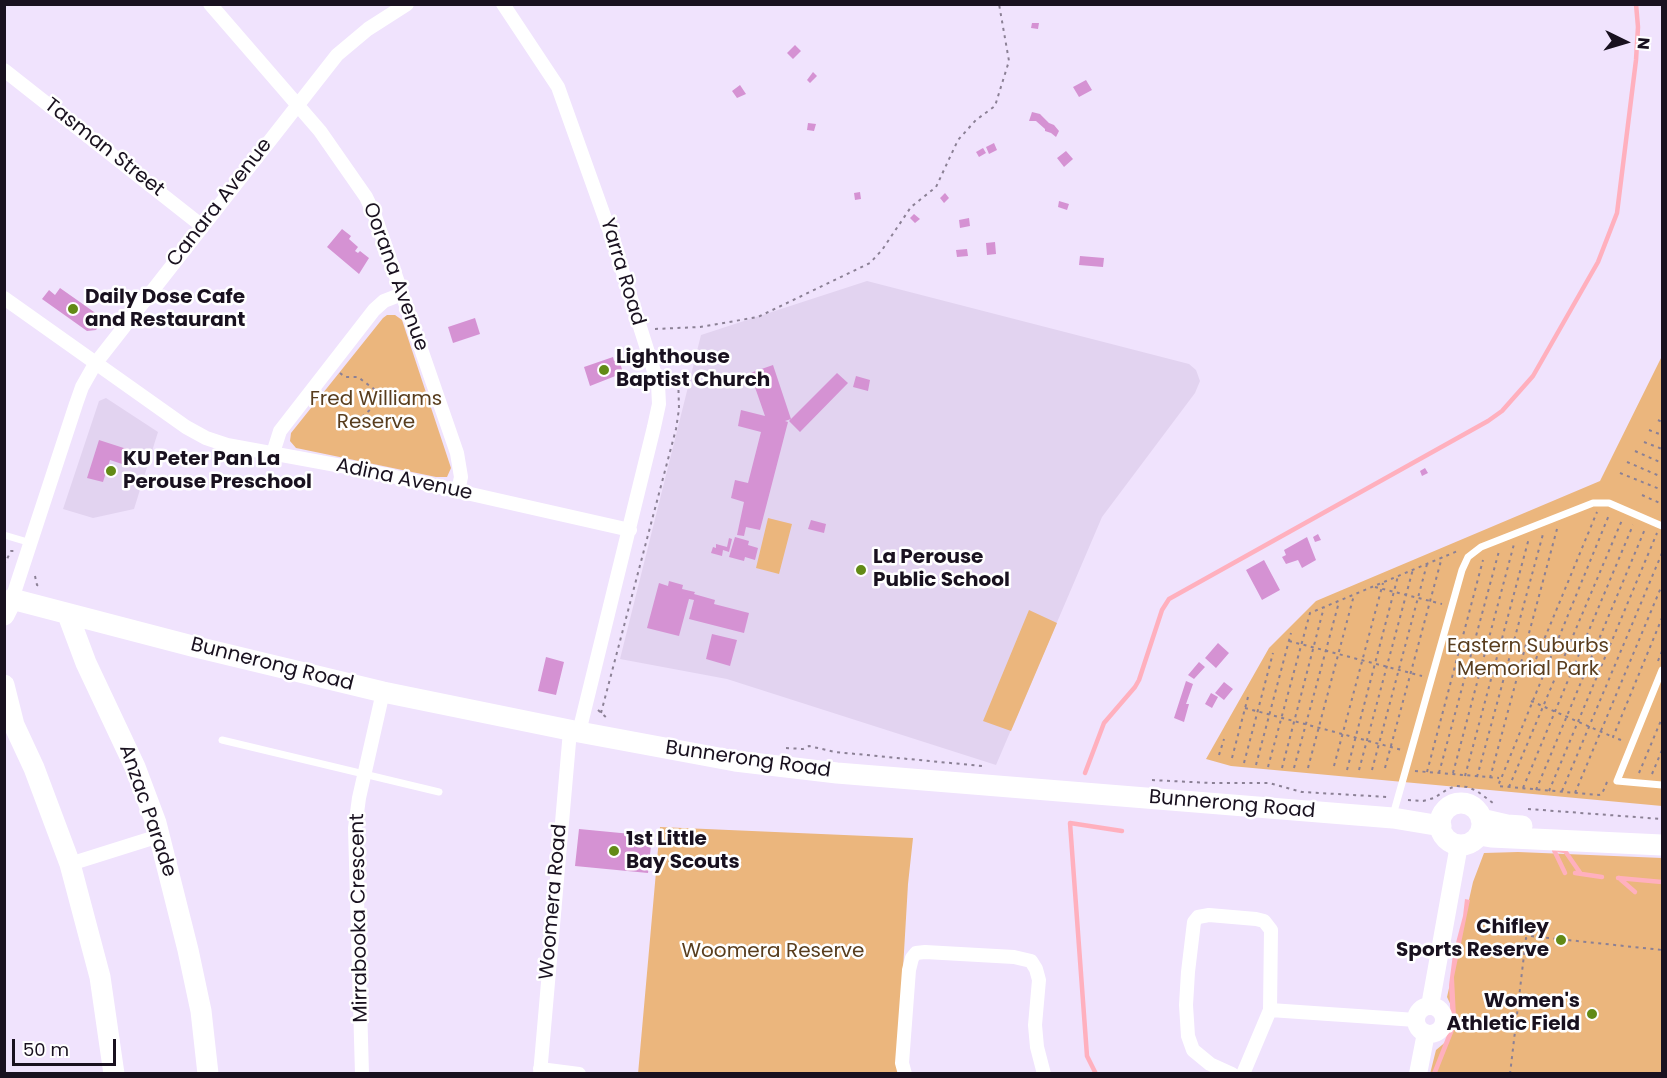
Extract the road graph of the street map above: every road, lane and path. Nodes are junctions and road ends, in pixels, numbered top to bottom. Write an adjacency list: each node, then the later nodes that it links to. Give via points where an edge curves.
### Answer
1 (210, 4): 6 (street, Oorana Avenue)
2 (407, 4): 6 (street, Canara Avenue, via 337,55)
3 (503, 4): 10 (street, Yarra Road, via 558,87)
4 (999, 4): 10 (path, via 1010,61 995,106 958,140 936,187 911,207 870,263 758,317 700,327)
5 (4, 70): 7 (street, Tasman Street)
6 (297, 104): 7 (street, Canara Avenue); 8 (street, Oorana Avenue, via 321,131 366,197)
7 (202, 226): 11 (street, Canara Avenue)
8 (402, 294): 12 (street, via 374,310); 30 (street, Oorana Avenue, via 457,453)
9 (4, 298): 11 (street, Adina Avenue)
10 (640, 330): 41 (street, Yarra Road, via 658,384 659,404)
11 (95, 364): 24 (street, Adina Avenue, via 206,438); 46 (street, Canara Avenue, via 82,387)
12 (331, 366): 14 (path); 24 (street, via 280,431)
13 (678, 373): 97 (path, via 676,429)
14 (376, 391): 15 (path); 16 (path, via 373,407)
15 (395, 405)
16 (362, 417)
17 (1658, 420): 18 (path)
18 (1662, 422)
19 (1649, 430): 20 (path)
20 (1662, 435)
21 (1644, 442): 22 (path)
22 (1662, 449)
23 (1635, 451): 26 (path)
24 (273, 453): 30 (street, Adina Avenue)
25 (1627, 462): 28 (path)
26 (1662, 463)
27 (1620, 472): 29 (path)
28 (1662, 477)
29 (1662, 490)
30 (458, 491): 41 (street, Adina Avenue)
31 (1642, 495): 32 (path)
32 (1662, 504)
33 (1590, 511): 80 (path, via 1599,508)
34 (1611, 512): 91 (path)
35 (1617, 514): 36 (path)
36 (1623, 517): 37 (path); 92 (path)
37 (1634, 522): 38 (path); 96 (path)
38 (1646, 527): 40 (path); 100 (path)
39 (1551, 528): 146 (path, via 1558,525)
40 (1660, 529): 42 (path); 104 (path); 158 (lane, via 1609,503 1593,503 1481,547 1468,557)
41 (630, 530): 93 (street, Yarra Road)
42 (1662, 534)
43 (4, 535): 46 (lane)
44 (1529, 538): 45 (path); 143 (path); 145 (path, via 1543,531)
45 (1514, 544): 48 (path); 142 (path)
46 (28, 550): 54 (path, via 11,551); 61 (path, via 39,562 34,579); 68 (street, Canara Avenue)
47 (1461, 550): 51 (path)
48 (1499, 550): 50 (path); 140 (path)
49 (1662, 553): 108 (path)
50 (1491, 554)
51 (1442, 557): 53 (path); 67 (path)
52 (1480, 559): 138 (path, via 1484,557)
53 (1427, 564): 55 (path); 65 (path)
54 (4, 565)
55 (1413, 569): 56 (path); 64 (path)
56 (1398, 576): 57 (path); 62 (path)
57 (1383, 582): 59 (path); 60 (path)
58 (1662, 585): 110 (path)
59 (1373, 586): 60 (path); 63 (path)
60 (1382, 589): 62 (path); 81 (path)
61 (45, 591)
62 (1394, 592): 64 (path); 82 (path)
63 (1354, 595): 66 (path); 79 (path)
64 (1406, 595): 65 (path); 83 (path)
65 (1418, 598): 67 (path); 84 (path)
66 (1339, 601): 70 (path); 77 (path)
67 (1431, 601): 69 (path); 86 (path)
68 (7, 604): 71 (main road)
69 (1442, 604)
70 (1324, 608): 75 (path, via 1310,613); 76 (path)
71 (68, 615): 89 (main road, Bunnerong Road); 164 (main road, Anzac Parade, via 135,767)
72 (1662, 618): 113 (path)
73 (1291, 633): 74 (path)
74 (1289, 641): 75 (path); 98 (path)
75 (1301, 644): 76 (path); 99 (path)
76 (1314, 647): 77 (path); 102 (path)
77 (1326, 650): 79 (path); 105 (path)
78 (1273, 652): 95 (path)
79 (1338, 654): 81 (path); 107 (path)
80 (1536, 659)
81 (1362, 660): 82 (path); 111 (path)
82 (1375, 663): 83 (path); 112 (path)
83 (1387, 667): 84 (path); 116 (path)
84 (1398, 670): 86 (path); 118 (path)
85 (1662, 670): 149 (lane, via 1617,781)
86 (1411, 673): 87 (path); 119 (path)
87 (1422, 676)
88 (4, 685): 106 (main road)
89 (383, 692): 109 (main road, Bunnerong Road); 139 (street, Mirrabooka Crescent)
90 (1248, 697): 94 (path)
91 (1531, 701): 92 (path); 147 (path)
92 (1543, 706): 96 (path); 150 (path)
93 (585, 708): 97 (path); 109 (street, Yarra Road)
94 (1245, 708): 95 (path); 124 (path)
95 (1258, 711): 98 (path); 126 (path)
96 (1555, 712): 100 (path); 151 (path)
97 (602, 713): 103 (path)
98 (1269, 714): 99 (path); 127 (path)
99 (1281, 717): 102 (path); 130 (path)
100 (1566, 717): 104 (path); 152 (path)
101 (1662, 718): 144 (path)
102 (1294, 721): 105 (path); 131 (path)
103 (613, 722)
104 (1578, 722): 108 (path); 153 (path)
105 (1306, 724): 107 (path); 132 (path)
106 (9, 726): 167 (main road, via 34,768)
107 (1318, 727): 111 (path); 133 (path)
108 (1589, 727): 110 (path); 155 (path)
109 (574, 732): 158 (main road, Bunnerong Road, via 735,761 837,773); 172 (street, Woomera Road)
110 (1601, 732): 113 (path); 156 (path)
111 (1343, 734): 112 (path); 129 (path)
112 (1355, 737): 116 (path); 135 (path)
113 (1613, 737): 117 (path)
114 (1224, 739): 123 (path)
115 (222, 740): 139 (lane)
116 (1367, 741): 118 (path); 136 (path)
117 (1624, 741)
118 (1379, 744): 119 (path); 137 (path)
119 (1391, 747): 121 (path); 134 (path)
120 (785, 748): 128 (path, via 809,746)
121 (1402, 750)
122 (1662, 750): 141 (path)
123 (1219, 755)
124 (1232, 758)
125 (1416, 762): 138 (path, via 1413,771)
126 (1244, 763)
127 (1256, 765)
128 (987, 766)
129 (1334, 766)
130 (1268, 767)
131 (1282, 768)
132 (1294, 768)
133 (1308, 768)
134 (1385, 768)
135 (1347, 770)
136 (1359, 770)
137 (1372, 770)
138 (1427, 772): 140 (path)
139 (365, 773): 154 (lane); 175 (street, Mirrabooka Crescent, via 355,839)
140 (1439, 774): 142 (path)
141 (1652, 774)
142 (1452, 775): 143 (path)
143 (1465, 776): 145 (path)
144 (1638, 776)
145 (1477, 777): 146 (path)
146 (1490, 778): 147 (path)
147 (1501, 778): 150 (path, via 1497,786)
148 (1151, 780): 158 (path, via 1269,783)
149 (1662, 784)
150 (1509, 787): 151 (path)
151 (1523, 789): 152 (path)
152 (1536, 790): 153 (path)
153 (1549, 791): 155 (path)
154 (439, 792)
155 (1562, 792): 156 (path)
156 (1575, 793): 157 (path)
157 (1599, 795)
158 (1395, 808): 160 (path, via 1434,798 1456,786 1467,787 1477,791); 162 (main road, Bunnerong Road)
159 (1520, 809): 161 (path)
160 (1485, 819): 162 (main road, via 1474,808 1454,804 1444,813); 163 (main road, via 1507,825); 165 (main road, via 1471,843); 166 (main road, via 1491,837)
161 (1662, 819)
162 (1441, 826): 165 (main road, via 1449,841)
163 (1662, 834)
164 (159, 836): 167 (street); 174 (main road, Anzac Parade, via 196,984)
165 (1459, 845): 169 (street)
166 (1662, 845)
167 (70, 864): 173 (main road, via 100,977)
168 (1662, 950): 182 (path, via 1526,938)
169 (1438, 1005): 171 (street, via 1444,1020 1438,1031); 171 (path, via 1448,1024)
170 (1270, 1010): 171 (street); 179 (street, via 1271,930 1264,921 1256,919 1198,917 1194,922 1188,972 1188,1036 1193,1050 1210,1064); 180 (street)
171 (1427, 1031): 181 (street)
172 (540, 1071): 176 (street)
173 (114, 1074)
174 (208, 1074)
175 (362, 1074)
176 (579, 1074)
177 (905, 1074): 178 (street, via 902,1063 909,970 916,953 925,951 1031,961 1039,980 1035,1025)
178 (1044, 1074)
179 (1232, 1074)
180 (1242, 1074)
181 (1418, 1074)
182 (1510, 1074)

